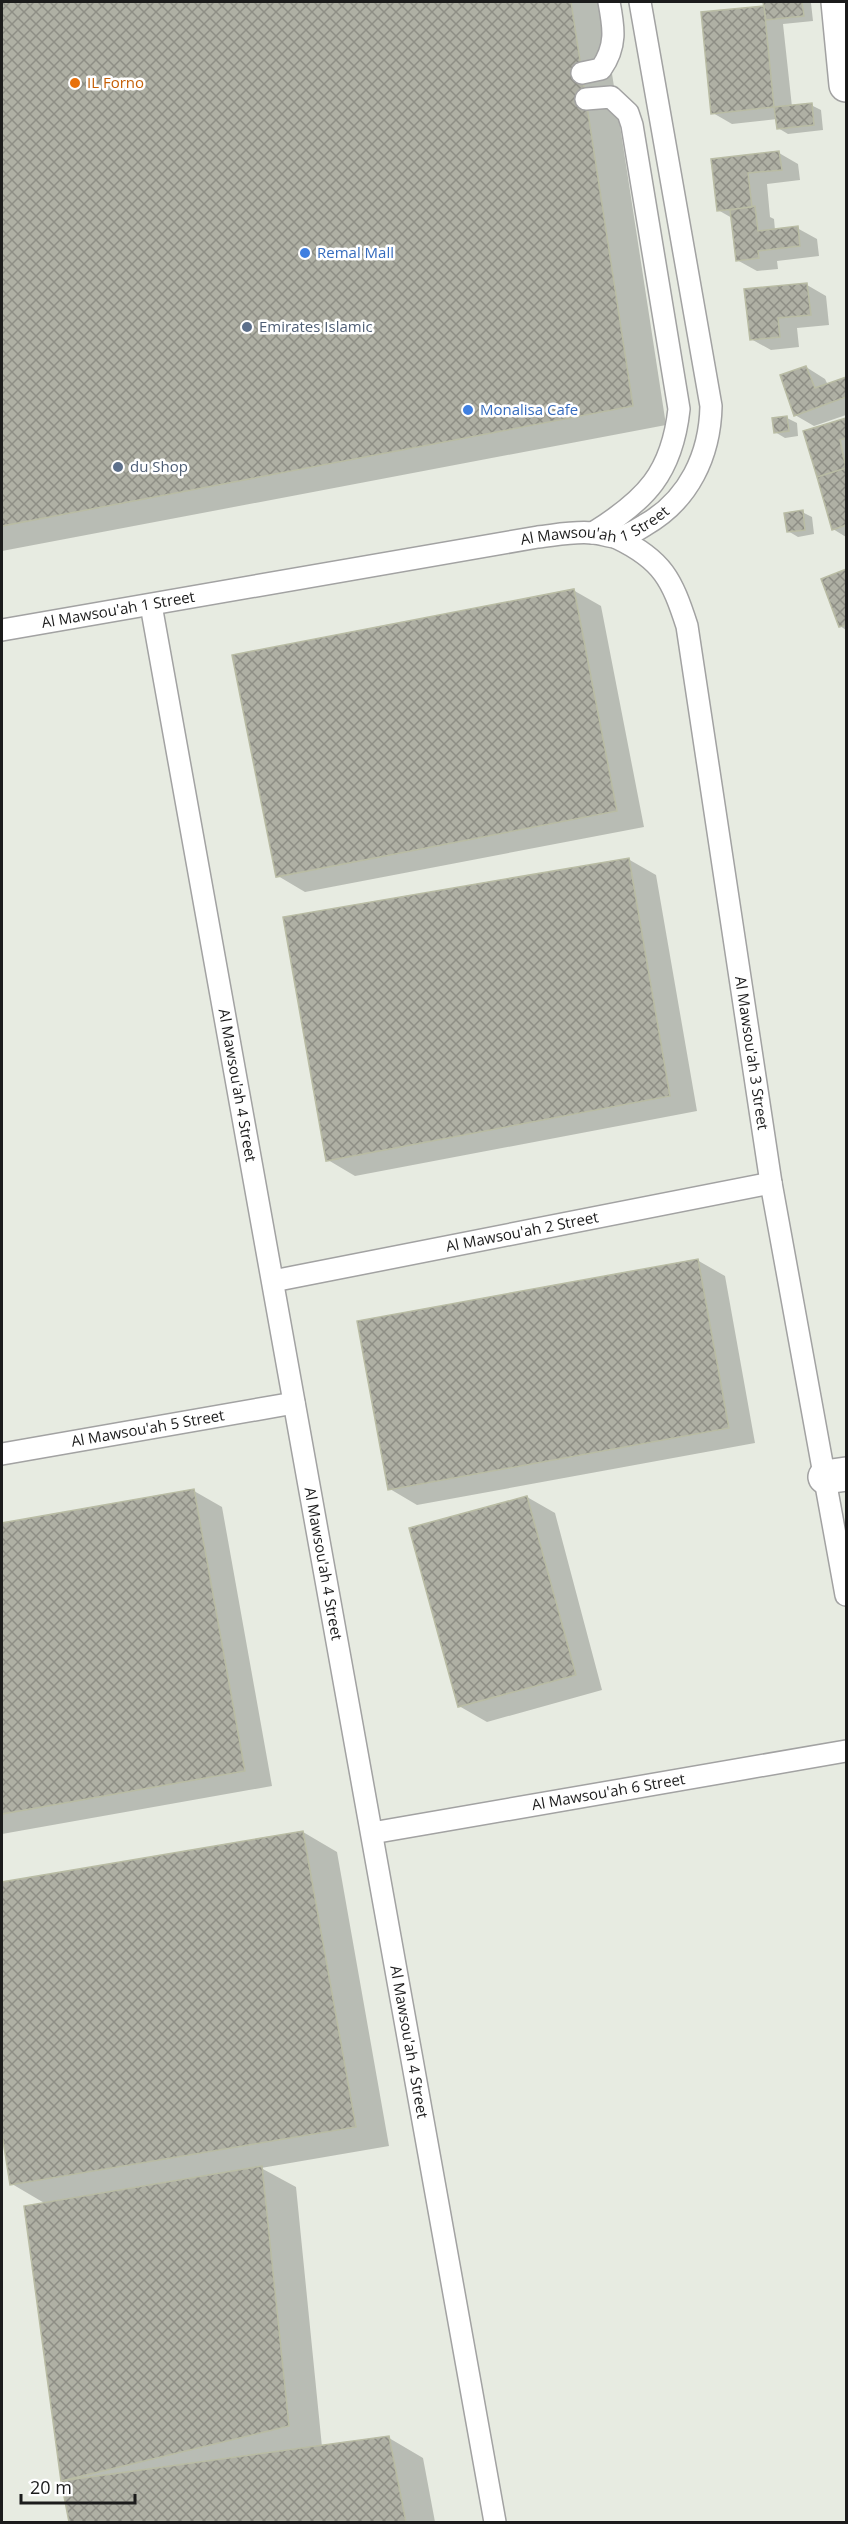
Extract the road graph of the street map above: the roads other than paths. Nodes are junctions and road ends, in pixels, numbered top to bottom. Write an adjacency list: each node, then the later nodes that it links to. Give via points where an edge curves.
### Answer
1 (609, 2): 4 (lane, via 612,50 601,69)
2 (640, 2): 8 (lane, Al Mawsou'ah 1 Street, via 710,387 711,425 701,463 681,495 652,521)
3 (838, 2): 5 (street)
4 (582, 73)
5 (846, 85)
6 (586, 99): 7 (lane, via 611,97 628,113 632,124 678,409 671,454 661,474 627,510)
7 (593, 533): 8 (lane, Al Mawsou'ah 1 Street); 9 (lane, Al Mawsou'ah 1 Street, via 538,537)
8 (617, 538): 11 (lane, Al Mawsou'ah 3 Street, via 656,563 671,582 687,626)
9 (151, 604): 10 (lane, Al Mawsou'ah 1 Street); 12 (lane, Al Mawsou'ah 4 Street)
10 (2, 630)
11 (771, 1183): 12 (lane, Al Mawsou'ah 2 Street); 15 (lane, Al Mawsou'ah 3 Street)
12 (273, 1281): 13 (lane, Al Mawsou'ah 4 Street)
13 (294, 1403): 14 (lane, Al Mawsou'ah 5 Street); 18 (lane, Al Mawsou'ah 4 Street)
14 (2, 1454)
15 (836, 1476): 16 (lane, Al Mawsou'ah 3 Street)
16 (846, 1595)
17 (846, 1751): 18 (lane, Al Mawsou'ah 6 Street)
18 (372, 1833): 19 (lane, Al Mawsou'ah 4 Street)
19 (495, 2523)

